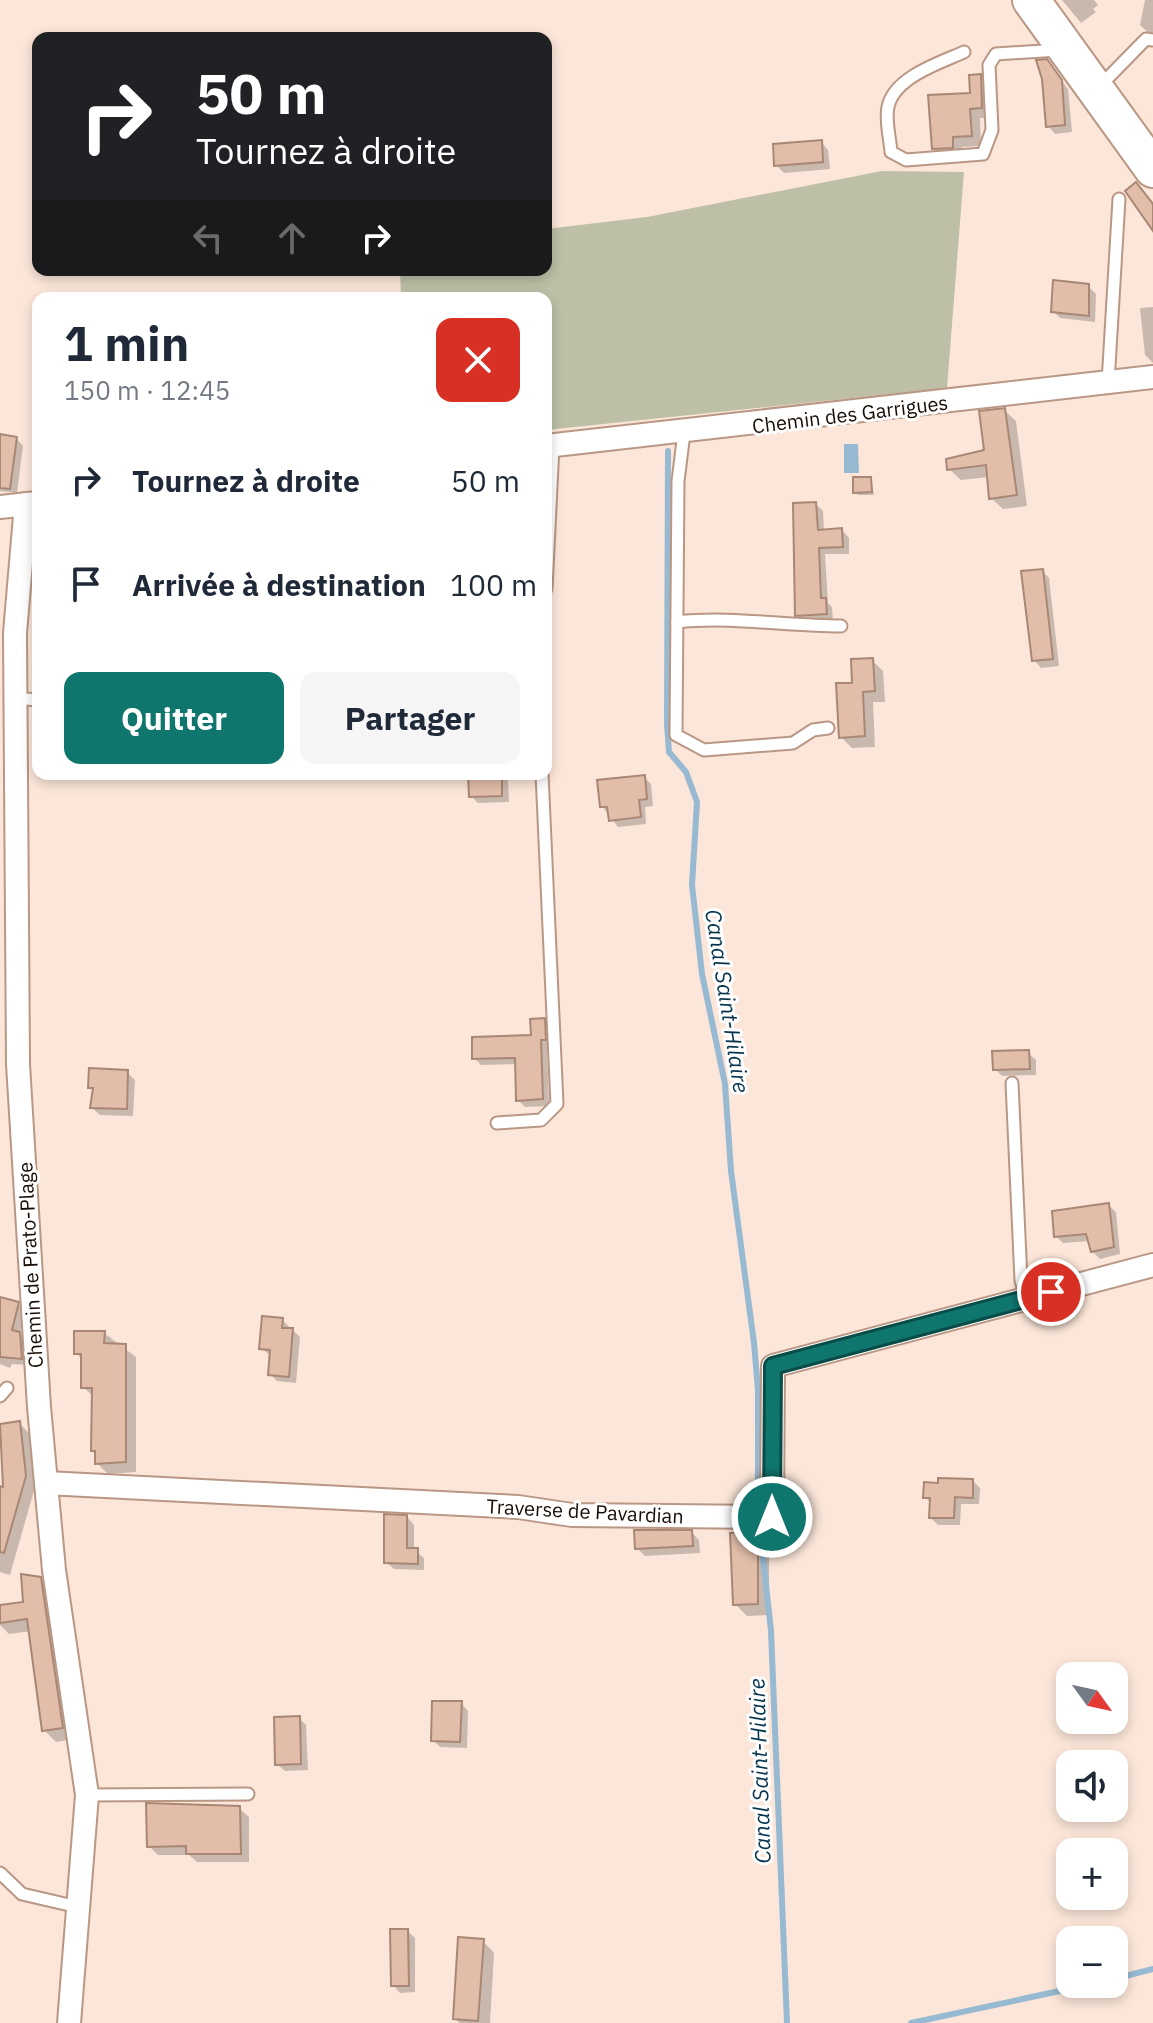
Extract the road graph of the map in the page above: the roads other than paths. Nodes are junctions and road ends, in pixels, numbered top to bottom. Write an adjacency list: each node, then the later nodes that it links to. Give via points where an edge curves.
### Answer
1 (1031, 0): 3 (main road)
2 (1153, 40): 5 (lane, via 1146,39)
3 (1067, 50): 4 (lane, via 996,54 989,65 992,130 983,154 906,160 891,152 887,110 892,96 916,75); 5 (main road)
4 (964, 52)
5 (1096, 90): 6 (main road)
6 (1153, 169)
7 (1119, 199): 9 (lane)
8 (1153, 379): 9 (street, Chemin des Garrigues)
9 (1108, 384): 10 (street, Chemin des Garrigues)
10 (684, 433): 11 (street, Chemin des Garrigues); 14 (lane, via 678,481)
11 (552, 446)
12 (32, 504): 13 (street); 16 (street, Chemin de Prato-Plage, via 15,633)
13 (0, 507)
14 (677, 622): 15 (lane, via 716,618 775,626); 18 (lane, via 676,735 704,750 793,743 813,730)
15 (841, 626)
16 (15, 698): 17 (lane); 24 (street, Chemin de Prato-Plage, via 18,1064)
17 (32, 699)
18 (828, 728)
19 (542, 780): 21 (lane, via 557,1104 541,1120)
20 (1012, 1083): 23 (lane)
21 (497, 1123)
22 (1153, 1265): 23 (street, Traverse de Pavardian)
23 (1026, 1299): 24 (street, Traverse de Pavardian, via 773,1366 772,1517 572,1515 518,1507)
24 (46, 1483): 26 (street, Chemin de Prato-Plage)
25 (248, 1794): 26 (lane)
26 (87, 1795): 28 (street, Chemin de Prato-Plage)
27 (0, 1873): 28 (lane, via 22,1894)
28 (78, 1907): 29 (street, Chemin de Prato-Plage)
29 (69, 2023)

